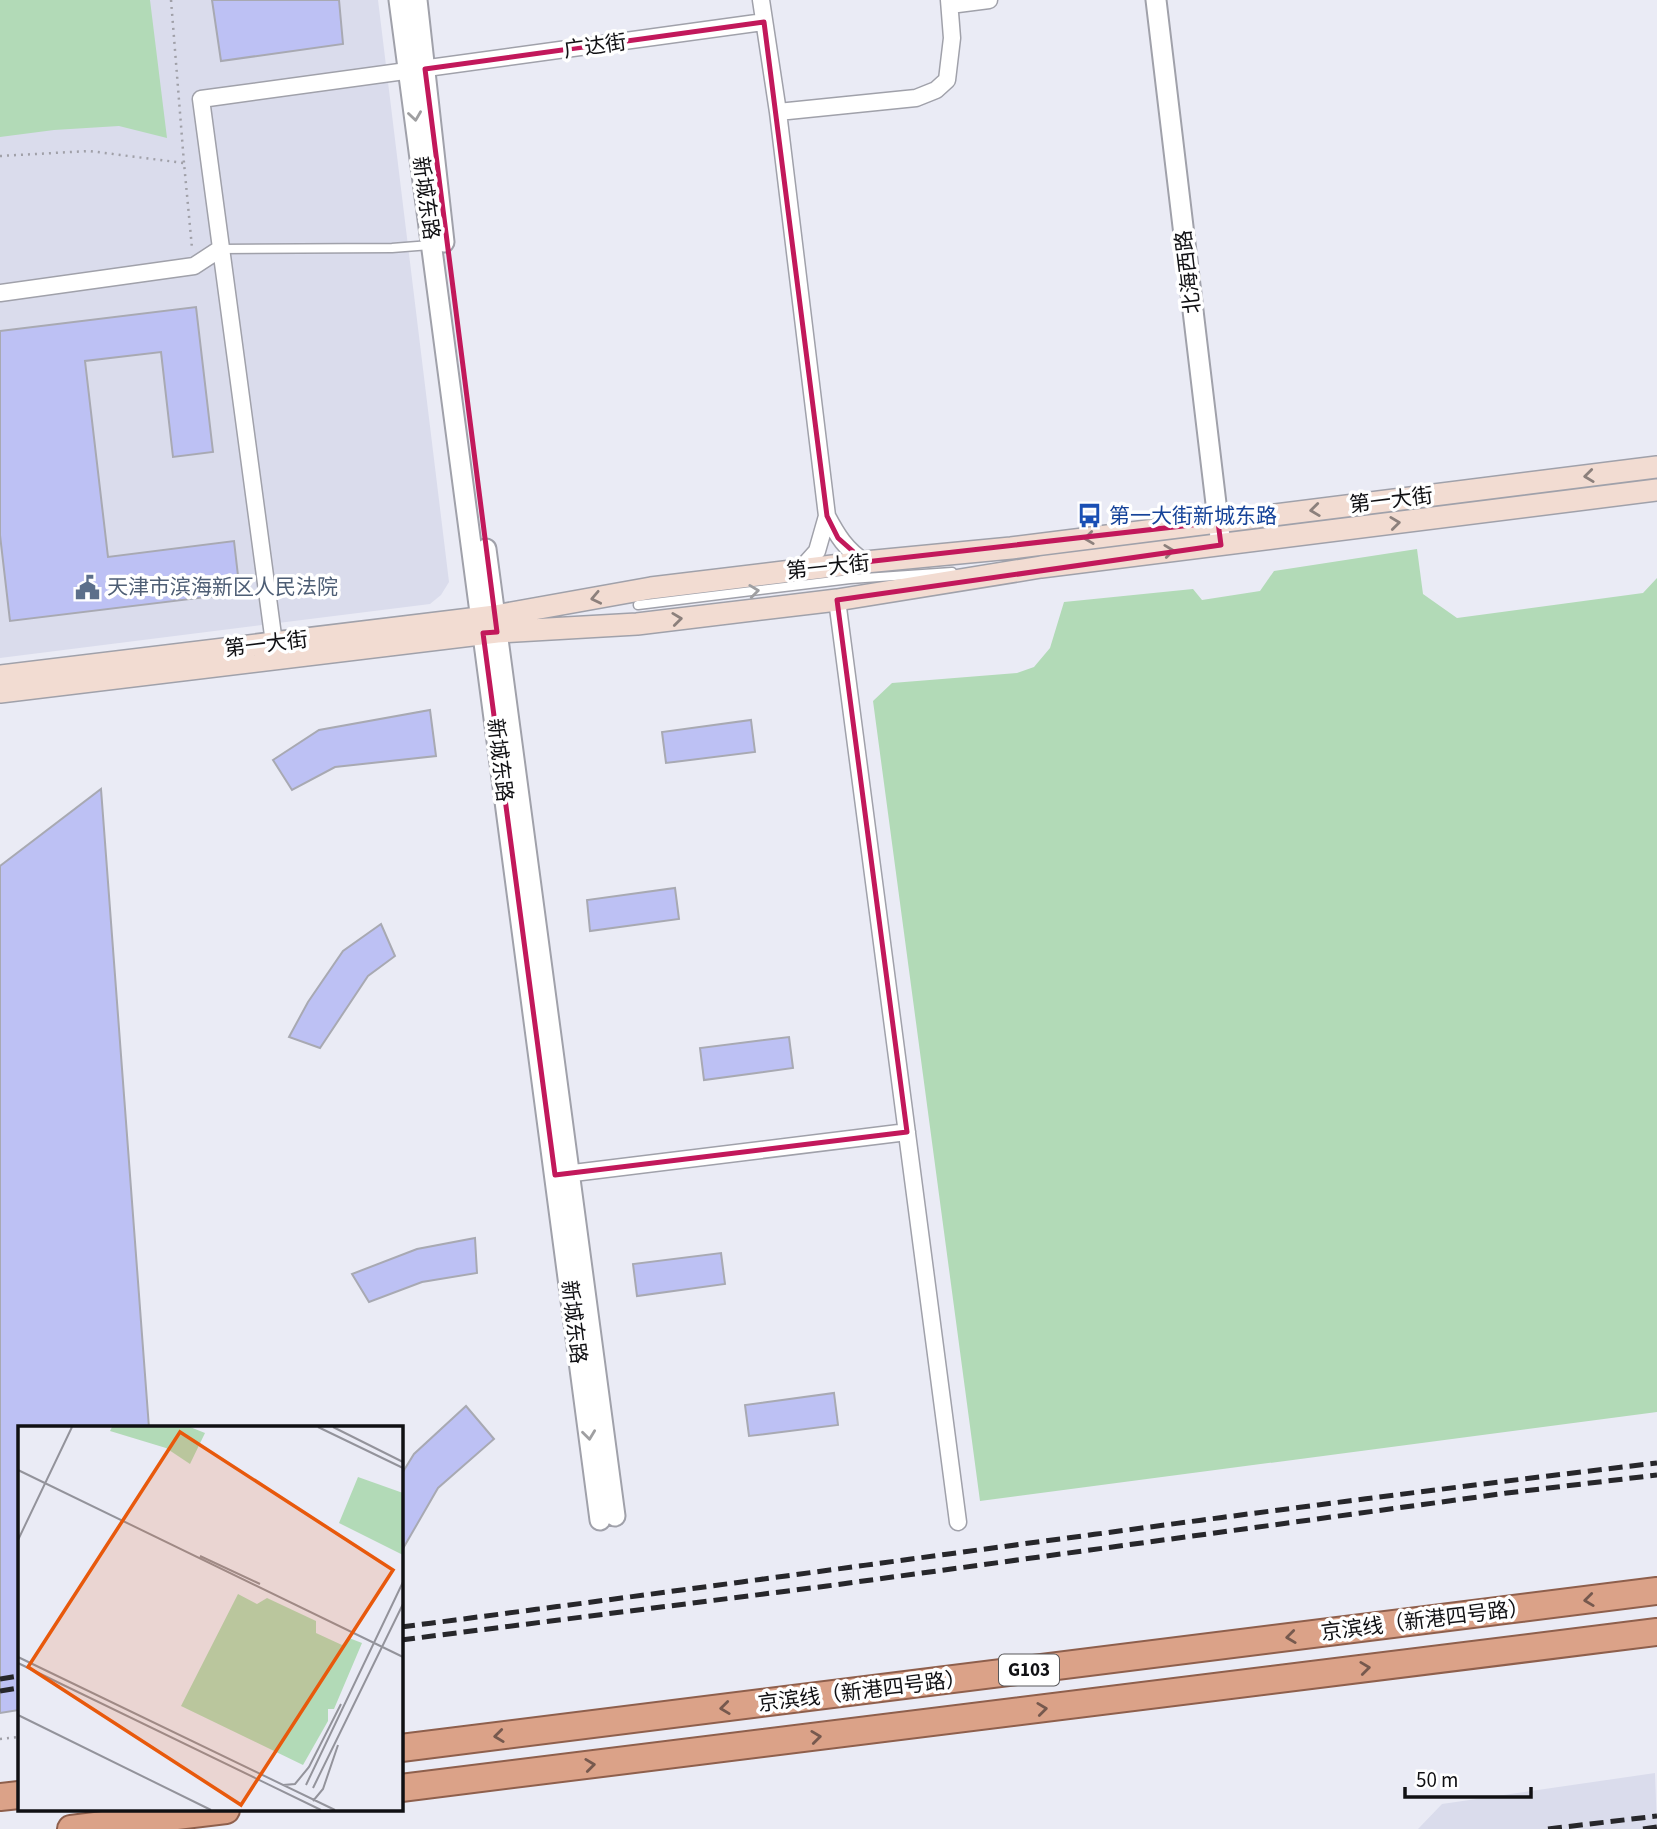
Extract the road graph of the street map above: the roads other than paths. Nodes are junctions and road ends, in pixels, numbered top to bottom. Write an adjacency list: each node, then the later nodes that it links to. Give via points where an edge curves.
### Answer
1 (400, 0): 8 (street, 新城东路)
2 (416, 0): 8 (street, 新城东路)
3 (761, 0): 7 (street)
4 (989, 0): 6 (street)
5 (1156, 0): 16 (street, 北海西路)
6 (949, 2): 9 (street, via 952,38 947,80 936,90 916,98)
7 (764, 22): 8 (street, 广达街); 9 (street)
8 (417, 70): 10 (street, 新城东路); 11 (street, 广达街, via 201,99)
9 (778, 112): 15 (street)
10 (438, 244): 11 (lane); 23 (street, 新城东路)
11 (220, 249): 12 (street, via 194,266); 24 (street)
12 (0, 293)
13 (1657, 467): 16 (main road, 第一大街, one-way to 16)
14 (1657, 490): 17 (main road, 第一大街, one-way to 14)
15 (827, 516): 18 (street, via 838,538); 20 (street, via 817,551)
16 (1218, 522): 17 (street, 北海西路); 18 (main road, 第一大街, one-way to 18)
17 (1221, 545): 19 (main road, 第一大街, one-way to 17)
18 (864, 562): 20 (main road, 第一大街)
19 (1041, 566): 21 (main road, 第一大街); 22 (lane, one-way to 19, via 885,576)
20 (800, 570): 23 (main road, 第一大街, one-way to 23, via 651,588)
21 (837, 600): 23 (main road, 第一大街, one-way to 21, via 637,624); 27 (street)
22 (638, 605)
23 (489, 625): 24 (main road, 第一大街); 26 (main road, 第一大街); 28 (street, 新城东路)
24 (274, 643): 25 (main road, 第一大街)
25 (0, 676)
26 (0, 692)
27 (906, 1132): 28 (street); 30 (street)
28 (562, 1174): 29 (street, 新城东路)
29 (607, 1518)
30 (958, 1522)
31 (1657, 1591): 33 (highway, 京滨线（新港四号路） / G103, one-way to 33)
32 (1657, 1632): 34 (highway, 京滨线（新港四号路） / G103, one-way to 32)
33 (402, 1748)
34 (402, 1788)
35 (18, 1795): 36 (highway)
36 (0, 1797)
37 (210, 1812): 38 (highway)
38 (71, 1829)

